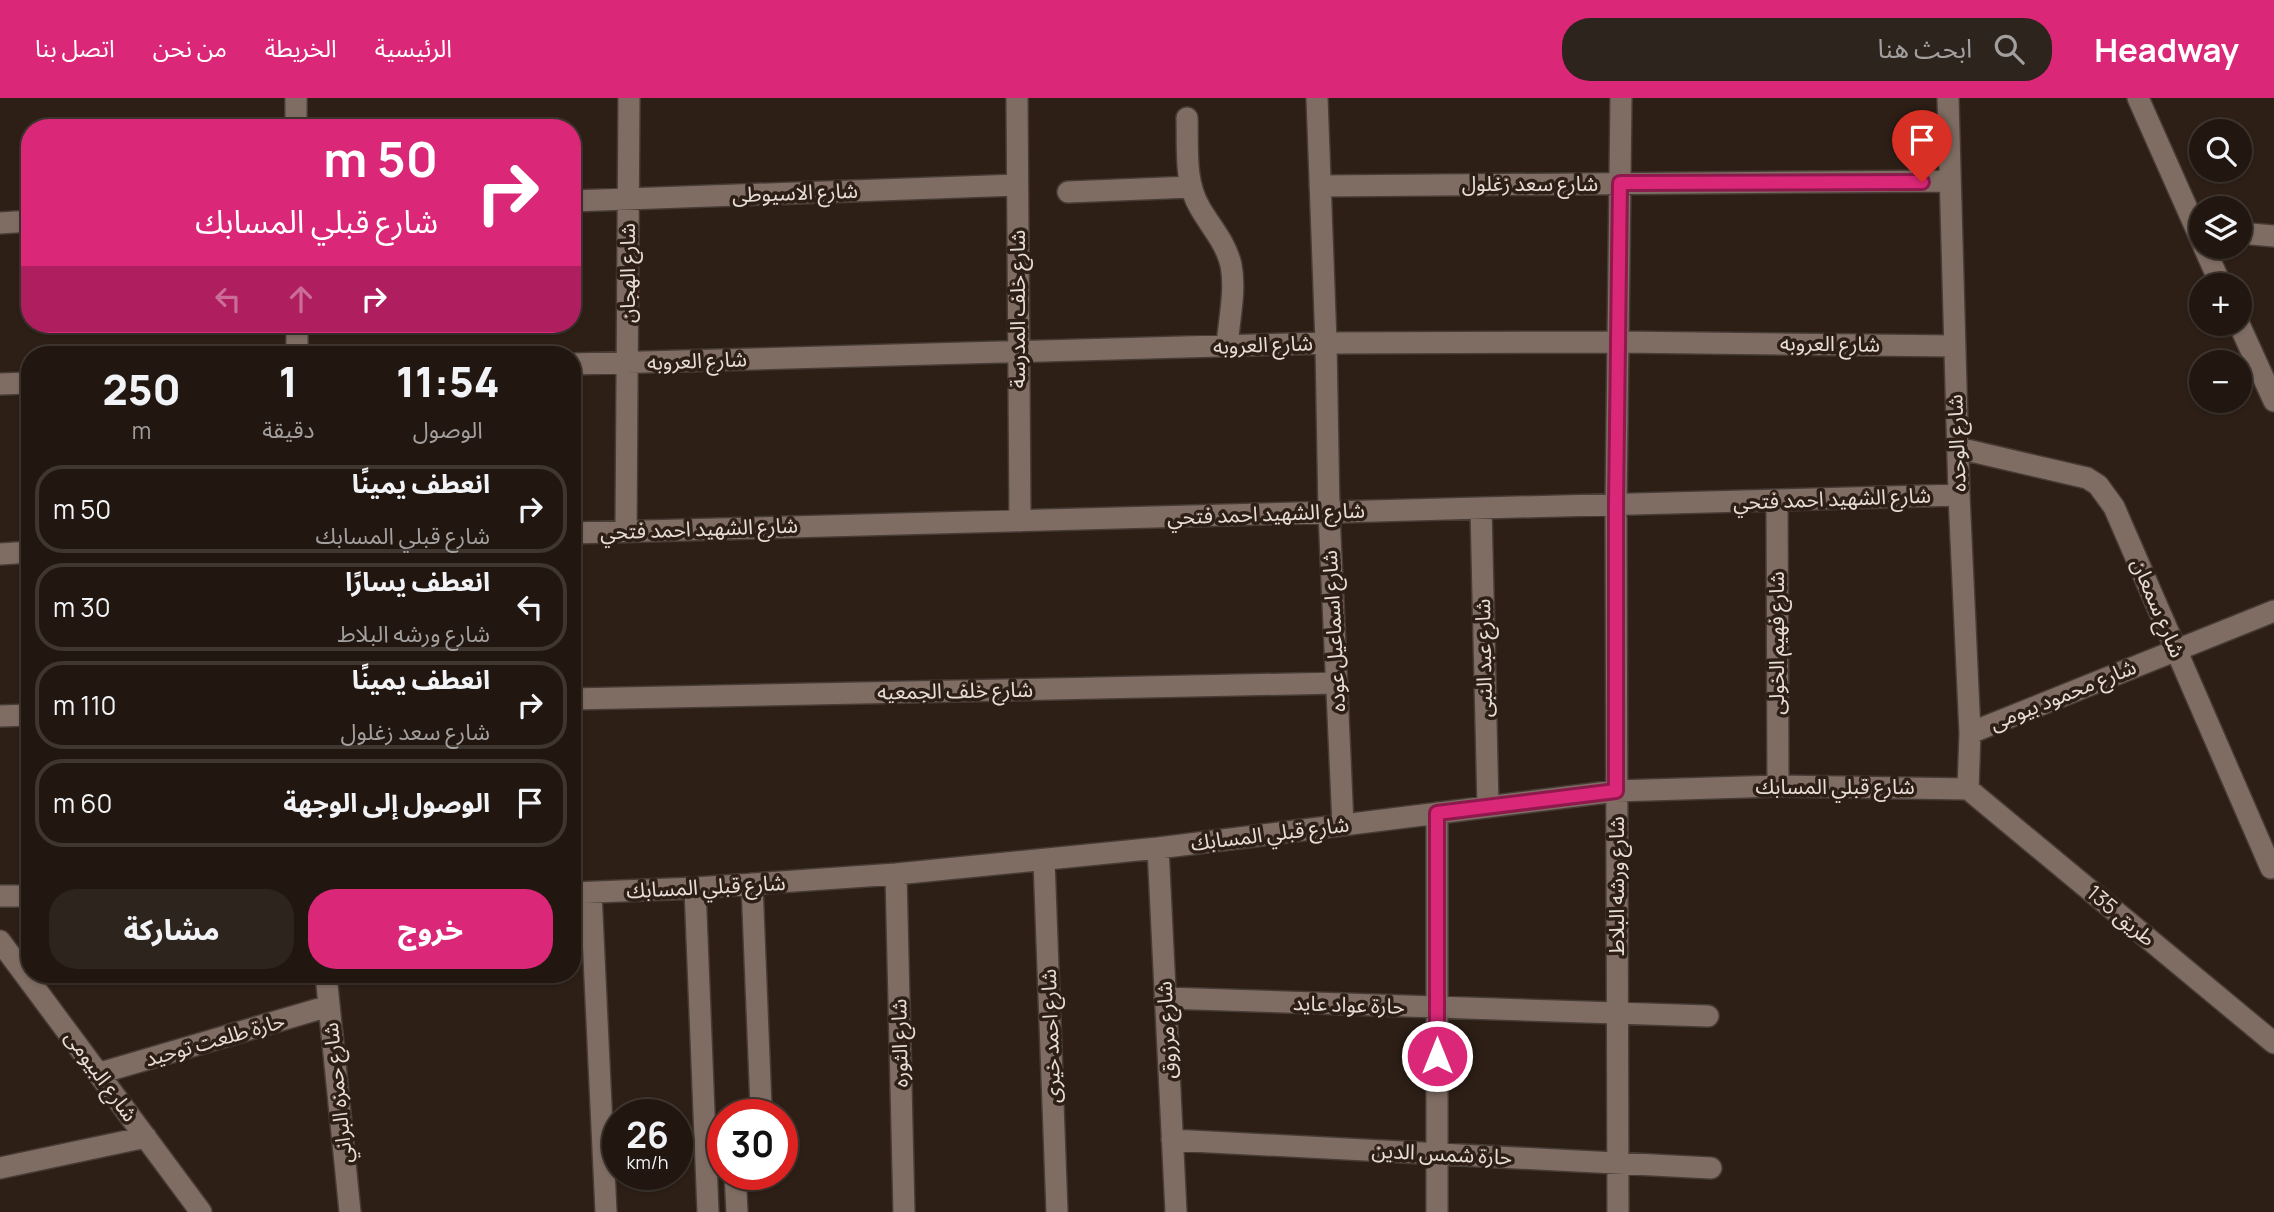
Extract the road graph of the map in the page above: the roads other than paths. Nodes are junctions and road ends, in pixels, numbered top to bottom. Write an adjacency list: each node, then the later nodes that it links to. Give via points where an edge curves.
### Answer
1 (296, 98): 9 (street)
2 (629, 98): 16 (street, شارع الهجان)
3 (1017, 98): 12 (street, شارع خلف المدرسة)
4 (1317, 98): 13 (street, شارع اسماعيل عوده)
5 (1621, 98): 11 (street, شارع ورشه البلاط)
6 (1948, 98): 10 (street, شارع الوحده)
7 (2138, 98): 18 (street)
8 (1187, 118): 14 (street)
9 (296, 119)
10 (1949, 181): 11 (street, شارع سعد زغلول); 27 (street, شارع الوحده)
11 (1620, 183): 13 (street, شارع سعد زغلول); 24 (street, شارع ورشه البلاط)
12 (1017, 185): 16 (street, شارع الاسيوطى); 28 (street, شارع خلف المدرسة)
13 (1320, 186): 25 (street, شارع اسماعيل عوده)
14 (1191, 187): 15 (street); 26 (street, via 1223,243 1231,268)
15 (1068, 192)
16 (628, 199): 17 (street, شارع الاسيوطى); 29 (street, شارع الهجان)
17 (581, 201)
18 (2189, 211)
19 (21, 222): 20 (street)
20 (0, 223)
21 (2252, 234): 22 (street)
22 (2274, 236)
23 (2244, 336): 33 (street)
24 (1620, 342): 25 (street, شارع العروبه); 27 (street, شارع العروبه); 37 (street, شارع ورشه البلاط)
25 (1326, 343): 26 (street, شارع العروبه); 39 (street, شارع اسماعيل عوده)
26 (1227, 346): 28 (street, شارع العروبه)
27 (1955, 346): 34 (street, شارع الوحده)
28 (1018, 352): 29 (street, شارع العروبه); 40 (street, شارع خلف المدرسة)
29 (627, 363): 30 (street, شارع العروبه); 41 (street, شارع الهجان)
30 (581, 364)
31 (21, 383): 32 (street)
32 (0, 384)
33 (2274, 401)
34 (1958, 449): 35 (street, شارع الوحده); 46 (street, شارع سمعان, via 2075,473 2098,485 2114,507)
35 (1959, 495): 36 (street, شارع الشهيد احمد فتحي); 51 (street, شارع الوحده)
36 (1777, 501): 37 (street, شارع الشهيد احمد فتحي); 52 (street, شارع فهيم الخولى)
37 (1616, 505): 38 (street, شارع الشهيد احمد فتحي); 54 (street, شارع ورشه البلاط)
38 (1480, 509): 39 (street, شارع الشهيد احمد فتحي); 55 (street, شارع عبد النبى)
39 (1329, 513): 40 (street, شارع الشهيد احمد فتحي); 47 (street, شارع اسماعيل عوده)
40 (1020, 521): 41 (street, شارع الشهيد احمد فتحي)
41 (626, 531): 42 (street, شارع الشهيد احمد فتحي)
42 (581, 533)
43 (21, 553): 44 (street)
44 (0, 554)
45 (2274, 611): 46 (street, شارع محمود بيومى)
46 (2176, 650): 51 (street, شارع محمود بيومى); 60 (street, شارع سمعان)
47 (1337, 683): 48 (street, شارع خلف الجمعيه); 57 (street, شارع اسماعيل عوده)
48 (581, 699)
49 (21, 715): 50 (street)
50 (0, 716)
51 (1970, 733): 53 (street, شارع الوحده)
52 (1778, 786): 53 (street, شارع قبلي المسابك); 54 (street, شارع قبلي المسابك)
53 (1968, 789): 76 (street, طريق 135)
54 (1616, 791): 55 (street, شارع قبلي المسابك); 74 (street, شارع ورشه البلاط)
55 (1488, 807): 56 (street, شارع قبلي المسابك)
56 (1437, 813): 57 (street, شارع قبلي المسابك); 73 (street)
57 (1343, 825): 58 (street, شارع قبلي المسابك)
58 (1158, 848): 59 (street, شارع قبلي المسابك); 71 (street, شارع مرزوق)
59 (1044, 860): 61 (street, شارع قبلي المسابك); 92 (street, شارع احمد خيرى)
60 (2271, 868)
61 (896, 874): 62 (street, شارع قبلي المسابك); 91 (street, شارع الثوره)
62 (752, 884): 63 (street, شارع قبلي المسابك); 78 (street)
63 (695, 888): 64 (street, شارع قبلي المسابك); 89 (street)
64 (581, 893): 88 (street)
65 (0, 896): 66 (street)
66 (21, 896)
67 (0, 941): 68 (street, شارع البيومى)
68 (21, 969)
69 (32, 983): 77 (street, شارع البيومى)
70 (327, 983): 72 (street, شارع حمزه البراني)
71 (1165, 998): 73 (street, حارة عواد عايد); 80 (street, شارع مرزوق)
72 (329, 1006): 77 (street, حارة طلعت توحيد); 87 (street, شارع حمزه البراني)
73 (1436, 1008): 74 (street, حارة عواد عايد); 81 (street)
74 (1617, 1013): 75 (street, حارة عواد عايد); 82 (street, شارع ورشه البلاط)
75 (1708, 1016)
76 (2274, 1042)
77 (100, 1073): 79 (street, شارع البيومى)
78 (761, 1099)
79 (146, 1137): 83 (street); 86 (street, شارع البيومى)
80 (1172, 1140): 81 (street, حارة شمس الدين); 93 (street, شارع مرزوق)
81 (1437, 1153): 82 (street, حارة شمس الدين); 94 (street)
82 (1618, 1163): 84 (street, حارة شمس الدين); 95 (street, شارع ورشه البلاط)
83 (0, 1168)
84 (1711, 1168)
85 (736, 1190): 90 (street)
86 (201, 1212)
87 (350, 1212)
88 (606, 1212)
89 (708, 1212)
90 (737, 1212)
91 (904, 1212)
92 (1057, 1212)
93 (1176, 1212)
94 (1437, 1212)
95 (1618, 1212)

